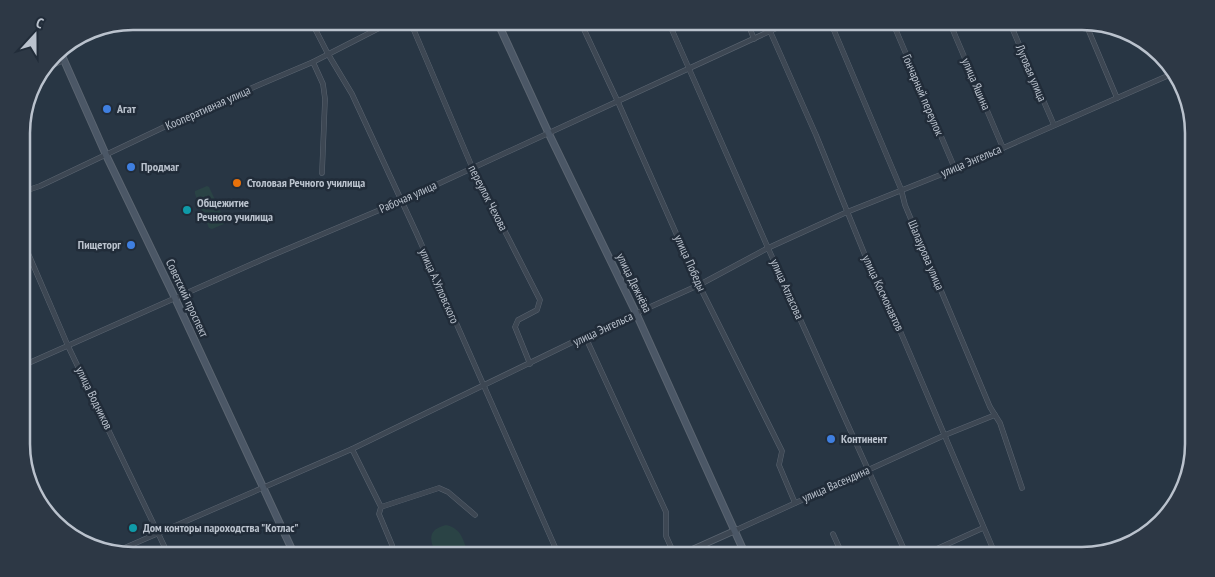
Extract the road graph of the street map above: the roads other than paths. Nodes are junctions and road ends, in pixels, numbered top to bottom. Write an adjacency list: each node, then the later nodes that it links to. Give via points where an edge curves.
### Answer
1 (316, 30): 15 (street, улица А.Угловского)
2 (375, 30): 15 (street, Кооперативная улица)
3 (414, 30): 27 (street, переулок Чехова)
4 (500, 30): 24 (main road, улица Дежнёва)
5 (584, 30): 22 (street, улица Победы)
6 (672, 30): 19 (street, улица Атласова)
7 (750, 30): 14 (street)
8 (834, 30): 31 (street, Шалаурова улица)
9 (896, 30): 28 (street, Гончарный переулок)
10 (953, 30): 25 (street, улица Яшина)
11 (1013, 30): 23 (street, Луговая улица)
12 (770, 31): 14 (street, Рабочая улица); 33 (street, улица Космонавтов)
13 (1089, 31): 21 (street)
14 (754, 39): 19 (street, Рабочая улица)
15 (328, 54): 17 (street, Кооперативная улица); 32 (street, улица А.Угловского, via 352,94)
16 (64, 60): 18 (street); 26 (main road, Советский проспект)
17 (313, 62): 26 (street, Кооперативная улица, via 200,110); 29 (street, via 323,84 325,99)
18 (57, 63)
19 (689, 69): 22 (street, Рабочая улица); 34 (street, улица Атласова)
20 (1167, 76): 21 (street, улица Энгельса)
21 (1117, 98): 23 (street, улица Энгельса)
22 (618, 102): 24 (street, Рабочая улица); 36 (street, улица Победы)
23 (1054, 126): 25 (street, улица Энгельса)
24 (549, 134): 27 (street, Рабочая улица); 38 (main road, улица Дежнёва)
25 (1003, 148): 28 (street, улица Энгельса)
26 (106, 155): 30 (street, Кооперативная улица); 37 (main road, Советский проспект)
27 (472, 167): 32 (street, Рабочая улица); 42 (street, переулок Чехова, via 540,300 537,310 518,320 515,327)
28 (955, 169): 31 (street, улица Энгельса)
29 (322, 173)
30 (30, 189)
31 (901, 189): 33 (street, улица Энгельса); 44 (street, Шалаурова улица)
32 (401, 201): 37 (street, Рабочая улица); 43 (street, улица А.Угловского)
33 (847, 212): 34 (street, улица Энгельса); 45 (street, улица Космонавтов)
34 (768, 248): 36 (street, улица Энгельса); 47 (street, улица Атласова)
35 (30, 258): 40 (street, улица Водников)
36 (699, 285): 38 (street, улица Энгельса); 50 (street, улица Победы, via 782,451 778,465)
37 (175, 298): 40 (street, Рабочая улица); 48 (main road, Советский проспект)
38 (636, 313): 39 (street, улица Энгельса); 54 (main road, улица Дежнёва)
39 (585, 336): 42 (street, улица Энгельса); 62 (street, via 666,512 666,536)
40 (68, 346): 41 (street, Рабочая улица); 55 (street, улица Водников)
41 (30, 363)
42 (530, 364): 43 (street, улица Энгельса)
43 (484, 385): 46 (street, улица Энгельса); 61 (street, улица А.Угловского)
44 (995, 415): 45 (street, улица Васендина); 49 (street, Шалаурова улица)
45 (945, 435): 47 (street, улица Васендина); 53 (street, улица Космонавтов)
46 (352, 449): 48 (street, улица Энгельса); 51 (street)
47 (868, 470): 50 (street, улица Васендина); 66 (street, улица Атласова)
48 (264, 488): 55 (street, улица Энгельса); 60 (main road, Советский проспект)
49 (1022, 488)
50 (795, 503): 54 (street, улица Васендина)
51 (381, 507): 52 (street, via 439,488); 57 (street, via 379,514)
52 (476, 515)
53 (983, 528): 67 (street); 68 (street, улица Космонавтов)
54 (736, 530): 63 (street, улица Васендина); 64 (main road, улица Дежнёва)
55 (158, 532): 58 (street, улица Энгельса); 59 (street, улица Водников)
56 (833, 534): 65 (street)
57 (392, 545)
58 (127, 547)
59 (165, 547)
60 (291, 547)
61 (555, 547)
62 (672, 547)
63 (697, 547)
64 (743, 547)
65 (839, 547)
66 (903, 547)
67 (941, 547)
68 (992, 547)

